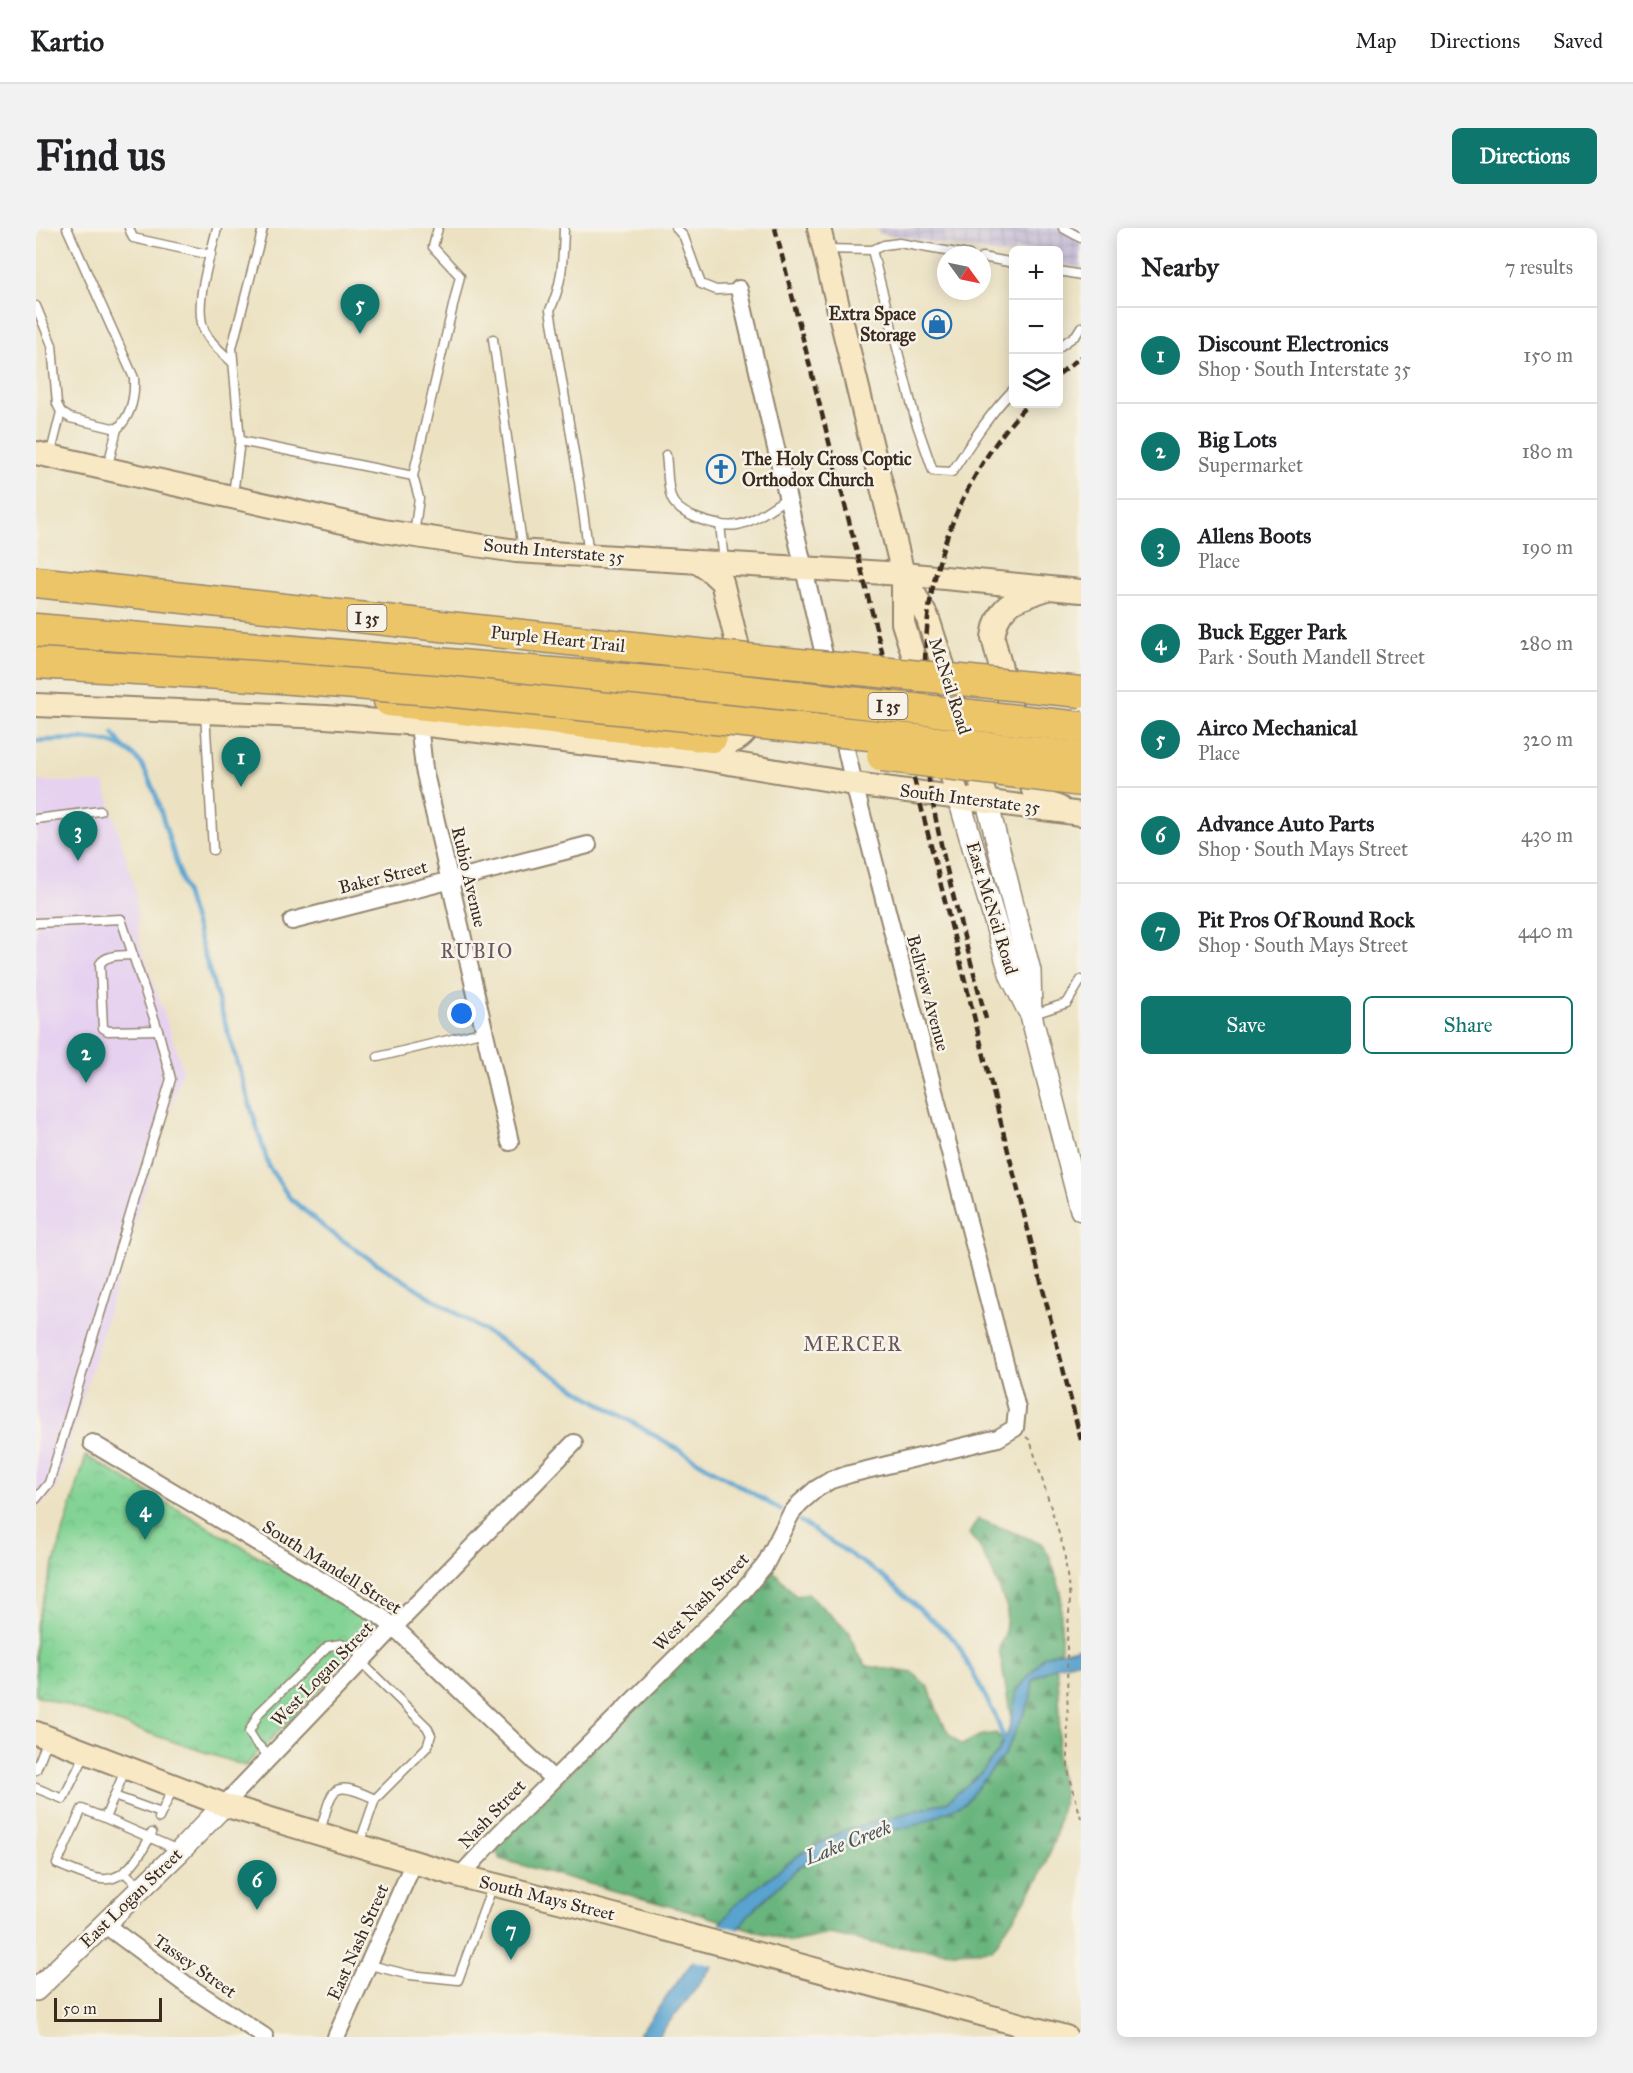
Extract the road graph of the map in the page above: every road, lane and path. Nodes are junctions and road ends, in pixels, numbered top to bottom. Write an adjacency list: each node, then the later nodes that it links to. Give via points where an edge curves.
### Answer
1 (67, 228): 28 (lane, via 134,378 128,417)
2 (129, 228): 13 (lane, via 133,238)
3 (217, 228): 13 (lane)
4 (263, 228): 25 (lane, via 232,348)
5 (438, 228): 33 (lane, via 433,247 460,276)
6 (564, 228): 39 (lane, via 558,293 550,310)
7 (676, 228): 18 (lane, via 684,237 701,284 716,290)
8 (1063, 228): 10 (lane)
9 (822, 238): 11 (lane); 43 (main road, McNeil Road)
10 (1081, 238)
11 (872, 250): 12 (lane, via 899,243); 26 (lane, via 916,422 933,471 952,472)
12 (937, 250)
13 (211, 255): 25 (lane, via 200,303 201,317 205,332)
14 (991, 259): 15 (lane)
15 (1009, 262)
16 (1063, 272): 17 (lane)
17 (1081, 275)
18 (739, 289): 35 (street, Bellview Avenue)
19 (36, 306): 21 (lane)
20 (1081, 327): 24 (lane)
21 (48, 331): 22 (lane); 27 (lane)
22 (36, 332)
23 (494, 339): 38 (lane)
24 (1063, 344)
25 (233, 363): 29 (lane)
26 (1009, 394)
27 (61, 412): 28 (lane, via 70,418); 30 (lane)
28 (117, 429): 32 (lane)
29 (240, 441): 33 (lane); 34 (lane)
30 (43, 455): 32 (main road, South Interstate 35)
31 (666, 455): 36 (lane, via 671,497 676,506 698,519)
32 (107, 469): 34 (main road, South Interstate 35)
33 (413, 476): 37 (lane, via 419,498)
34 (233, 497): 37 (main road, South Interstate 35)
35 (787, 498): 36 (lane, via 737,525); 42 (street, Bellview Avenue)
36 (720, 524): 41 (lane)
37 (414, 536): 38 (main road, South Interstate 35)
38 (523, 551): 39 (main road, South Interstate 35)
39 (589, 555): 40 (main road, South Interstate 35)
40 (697, 562): 41 (main road, South Interstate 35); 55 (main road, via 722,582 754,712 751,726 742,737 726,745)
41 (724, 564): 42 (main road, South Interstate 35)
42 (803, 568): 43 (main road, South Interstate 35); 58 (street, Bellview Avenue)
43 (903, 574): 45 (main road, South Interstate 35); 59 (main road, McNeil Road, via 903,623); 60 (main road, McNeil Road, via 928,619)
44 (36, 582): 50 (highway, Purple Heart Trail / I 35, bridge)
45 (1051, 588): 46 (main road, South Interstate 35); 62 (main road, via 1009,605 998,616 993,639 1033,790 1045,802)
46 (1081, 591)
47 (36, 629): 54 (highway, Purple Heart Trail / I 35, bridge, via 695,685)
48 (36, 646): 57 (highway, bridge, via 271,688)
49 (36, 663): 56 (highway, bridge, via 444,691)
50 (1081, 692)
51 (36, 705): 52 (main road, South Interstate 35)
52 (205, 712): 53 (main road, South Interstate 35); 65 (lane)
53 (419, 724): 55 (main road, South Interstate 35); 66 (street, Rubio Avenue, via 424,769)
54 (1081, 727)
55 (682, 755): 58 (main road, South Interstate 35)
56 (1081, 756)
57 (1081, 781)
58 (854, 784): 59 (main road, South Interstate 35); 77 (street, Bellview Avenue, via 1017,1409)
59 (958, 799): 60 (main road, South Interstate 35); 71 (street, East McNeil Road, via 1011,976)
60 (987, 802): 62 (main road, South Interstate 35); 71 (street, East McNeil Road, via 1030,971)
61 (100, 811): 63 (lane)
62 (1074, 813)
63 (36, 819)
64 (588, 845): 66 (street, Baker Street)
65 (213, 850)
66 (450, 880): 67 (street, Baker Street); 73 (street, Rubio Avenue)
67 (292, 921)
68 (36, 923): 69 (lane, via 121,919)
69 (133, 955): 72 (lane); 72 (lane, via 107,957 100,964 103,1029)
70 (1081, 980): 71 (lane, via 1067,1003)
71 (1031, 1016): 76 (street, East McNeil Road)
72 (158, 1030): 80 (lane, via 171,1079 49,1483)
73 (485, 1031): 74 (lane); 75 (street, Rubio Avenue)
74 (378, 1057)
75 (510, 1142)
76 (1081, 1210)
77 (1015, 1428): 88 (street, West Nash Street, via 998,1438 850,1474 816,1489 791,1514 765,1564 744,1590); 95 (path, via 1030,1440 1064,1550 1070,1600 1068,1770)
78 (92, 1443): 81 (street, South Mandell Street)
79 (574, 1443): 81 (street, West Logan Street)
80 (36, 1500)
81 (394, 1627): 82 (street, West Logan Street); 88 (street, South Mandell Street)
82 (363, 1659): 85 (street, West Logan Street); 85 (lane, via 341,1644 328,1646 259,1713 249,1732); 92 (lane, via 431,1736 427,1747)
83 (42, 1735): 84 (main road, South Mays Street); 87 (lane)
84 (86, 1753): 86 (main road, South Mays Street); 90 (lane, via 63,1799)
85 (270, 1757): 93 (street, West Logan Street)
86 (126, 1768): 89 (main road, South Mays Street); 91 (lane)
87 (36, 1770)
88 (553, 1779): 102 (street, Nash Street)
89 (174, 1786): 91 (lane, via 160,1815); 93 (main road, South Mays Street)
90 (36, 1788)
91 (114, 1796): 94 (lane)
92 (375, 1799): 96 (lane, via 354,1789 338,1789 332,1794); 98 (lane)
93 (224, 1805): 96 (main road, South Mays Street); 99 (street, East Logan Street)
94 (105, 1818): 97 (lane); 101 (lane, via 82,1809 57,1864 105,1880)
95 (1081, 1818)
96 (319, 1834): 98 (main road, South Mays Street)
97 (151, 1835): 99 (lane); 101 (lane)
98 (359, 1846): 100 (main road, South Mays Street)
99 (180, 1851): 104 (street, East Logan Street)
100 (414, 1862): 102 (main road, South Mays Street); 106 (street, East Nash Street)
101 (124, 1872): 104 (lane)
102 (460, 1876): 103 (main road, South Mays Street)
103 (493, 1884): 106 (lane, via 458,1980 410,1975); 110 (main road, South Mays Street)
104 (142, 1888): 105 (street, East Logan Street)
105 (104, 1924): 107 (street, East Logan Street); 108 (street, Tassey Street)
106 (370, 1965): 109 (street, East Nash Street)
107 (36, 1990)
108 (265, 2037)
109 (336, 2037)
110 (1066, 2037)

